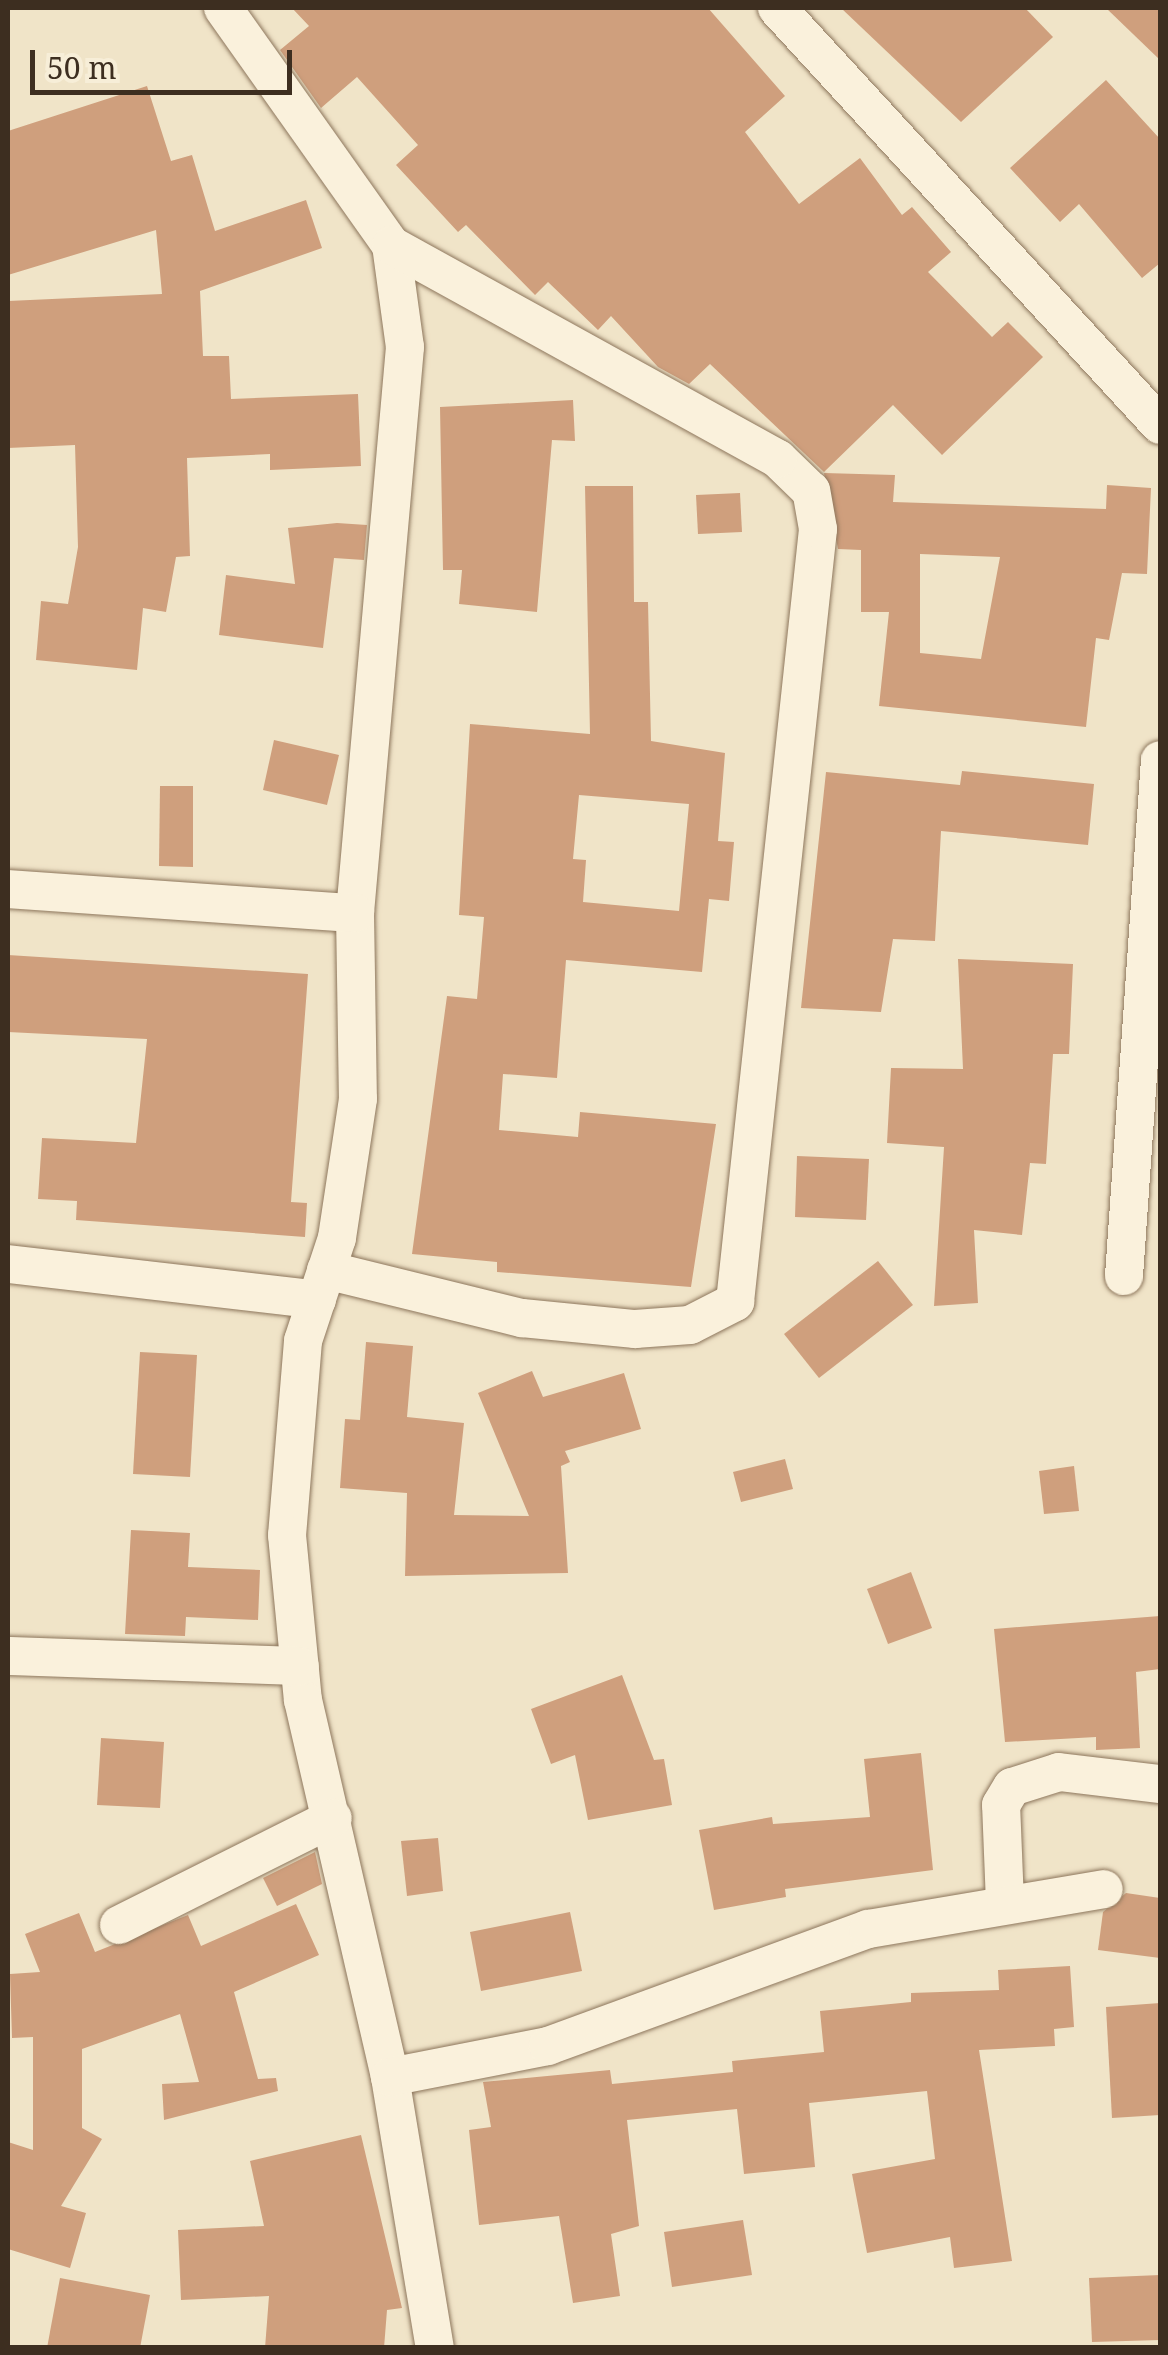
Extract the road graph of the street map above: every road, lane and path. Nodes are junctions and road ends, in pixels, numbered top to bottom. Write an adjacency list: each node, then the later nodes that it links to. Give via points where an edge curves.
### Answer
1 (223, 8): 3 (street)
2 (776, 8): 4 (street)
3 (390, 245): 7 (street, via 405,347); 10 (street, via 778,459 811,491 818,529 735,1302 690,1325 635,1328 522,1318)
4 (1160, 425)
5 (1160, 760): 9 (street)
6 (8, 889): 7 (street)
7 (355, 914): 10 (street, via 358,1099)
8 (8, 1264): 10 (street)
9 (1124, 1276)
10 (322, 1285): 12 (street, via 291,1418 287,1535)
11 (8, 1656): 12 (street)
12 (300, 1666): 14 (street)
13 (1160, 1784): 16 (street, via 1059,1772 1012,1786 1002,1805)
14 (333, 1818): 17 (street); 18 (street)
15 (1104, 1889): 16 (street)
16 (1005, 1903): 18 (street, via 868,1929 548,2046)
17 (119, 1926)
18 (390, 2077): 19 (street)
19 (436, 2348)

